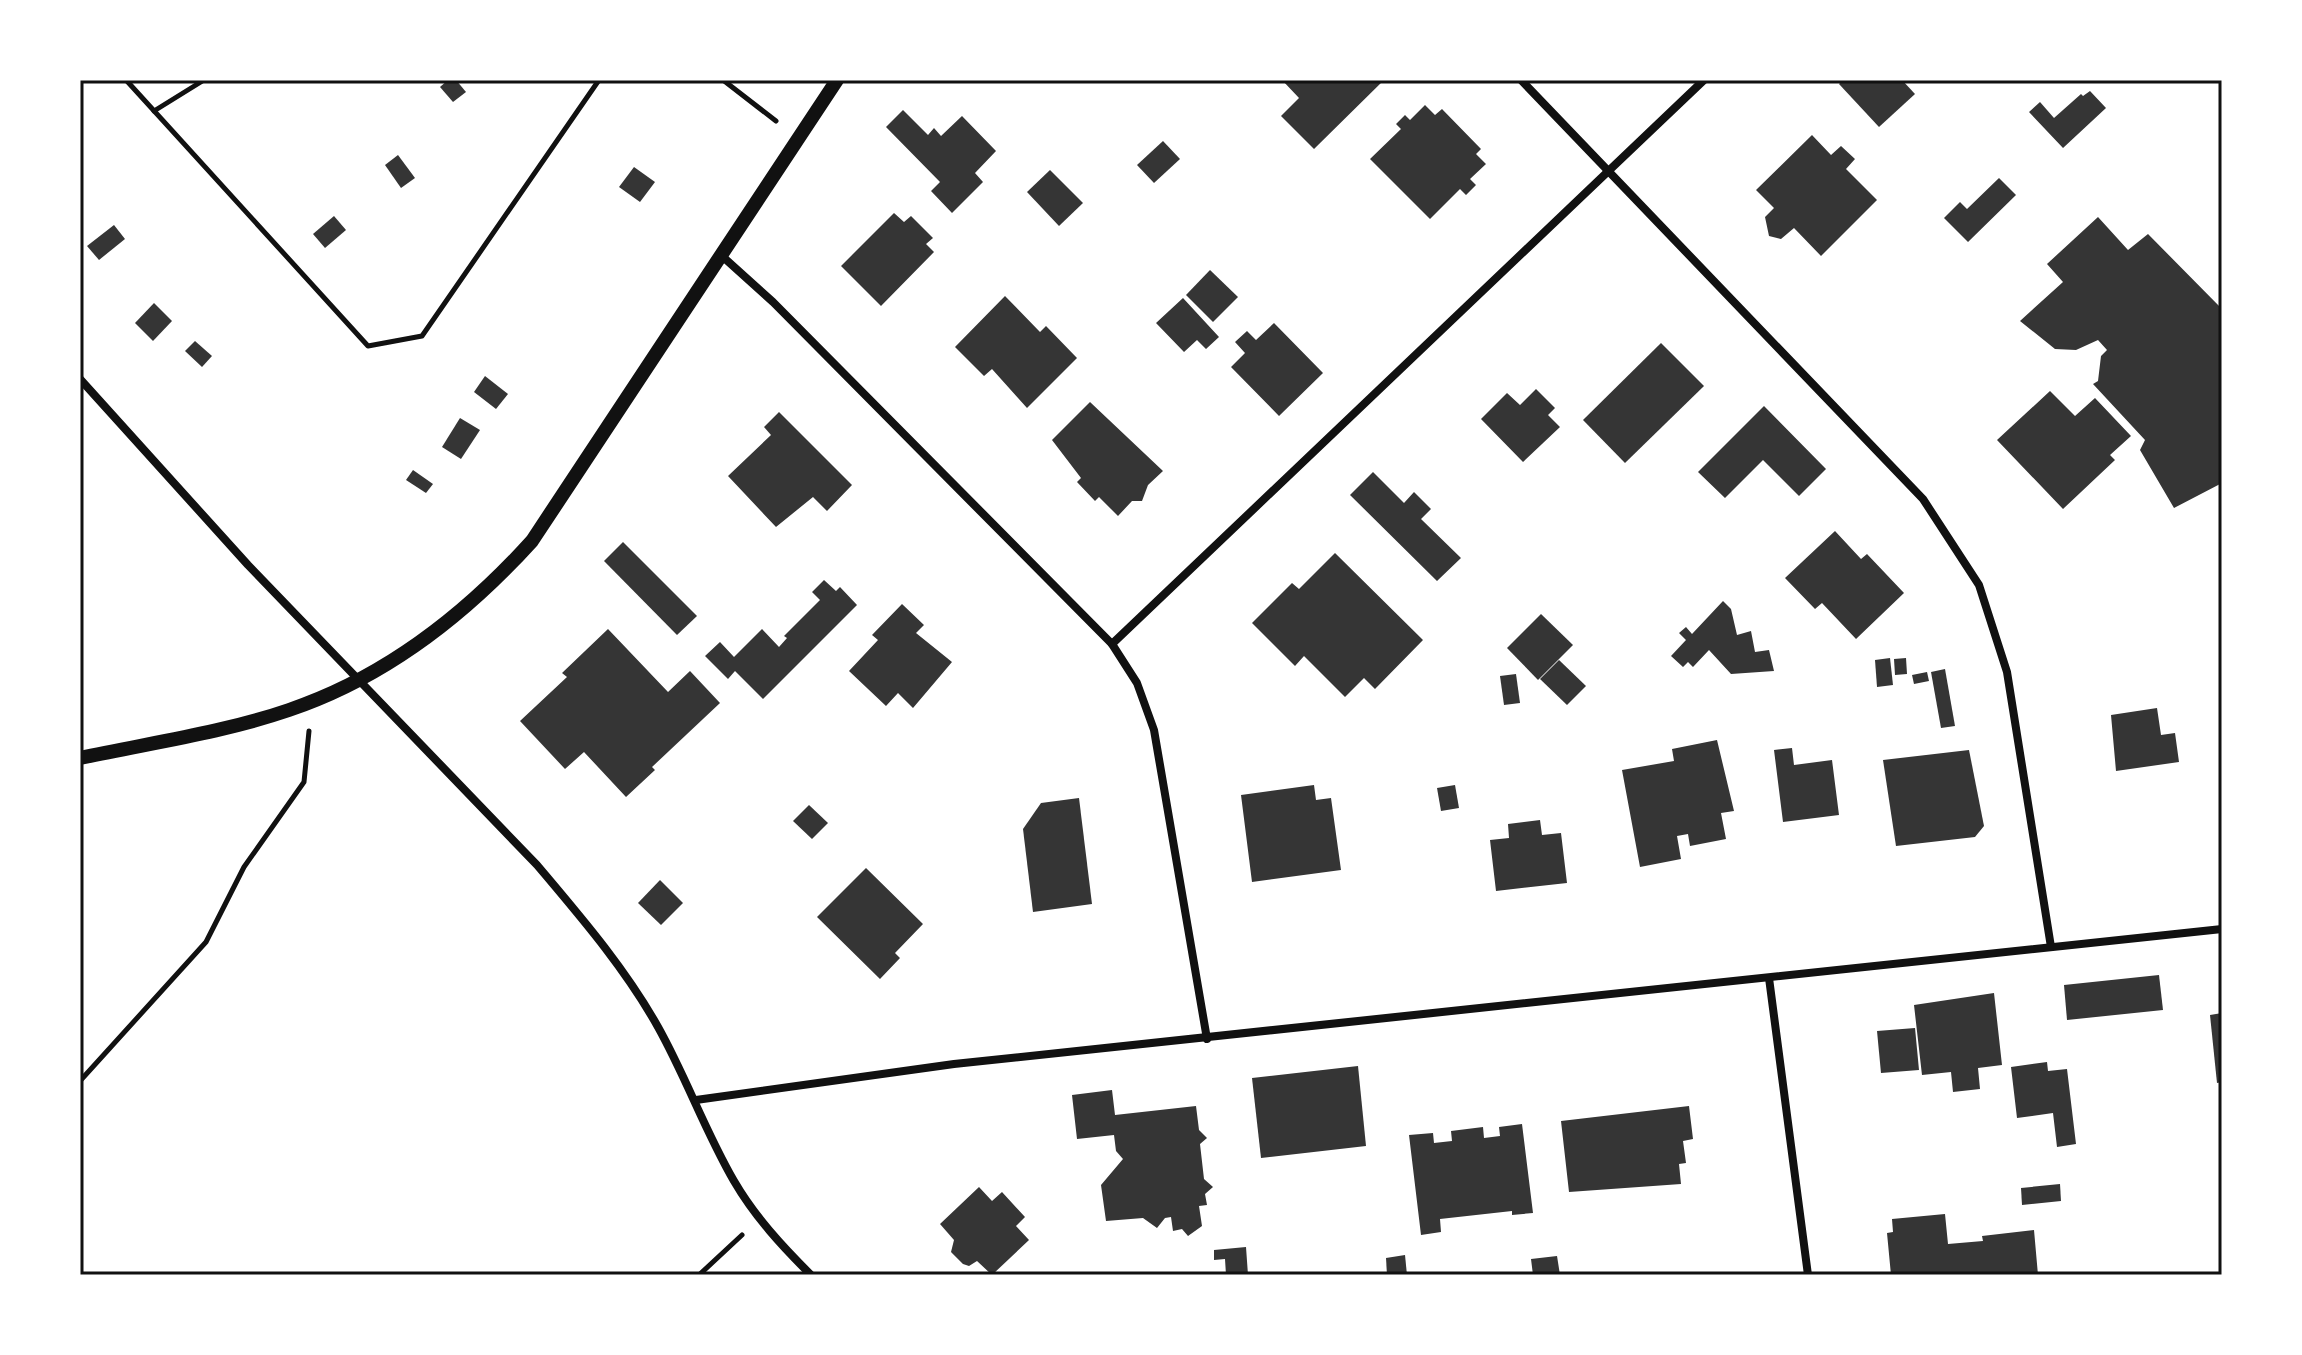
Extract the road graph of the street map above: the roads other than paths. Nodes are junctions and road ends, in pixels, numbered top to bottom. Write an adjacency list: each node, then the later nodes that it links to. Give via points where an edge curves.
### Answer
1 (837, 80): 5 (street)
2 (1521, 80): 4 (street)
3 (1704, 80): 4 (street)
4 (1608, 170): 7 (street); 11 (street, via 1923,499 1979,585 2007,672)
5 (722, 256): 7 (street); 8 (street, via 532,541 460,612)
6 (80, 379): 8 (street)
7 (1112, 644): 13 (street, via 1137,683 1154,730)
8 (359, 681): 9 (street, via 261,718); 14 (street, via 566,899 643,1002)
9 (80, 758)
10 (2222, 929): 11 (street)
11 (2051, 947): 12 (street)
12 (1769, 978): 13 (street); 16 (street)
13 (1207, 1039): 14 (street, via 954,1064)
14 (696, 1100): 15 (street, via 733,1180 759,1218)
15 (811, 1275)
16 (1808, 1275)

